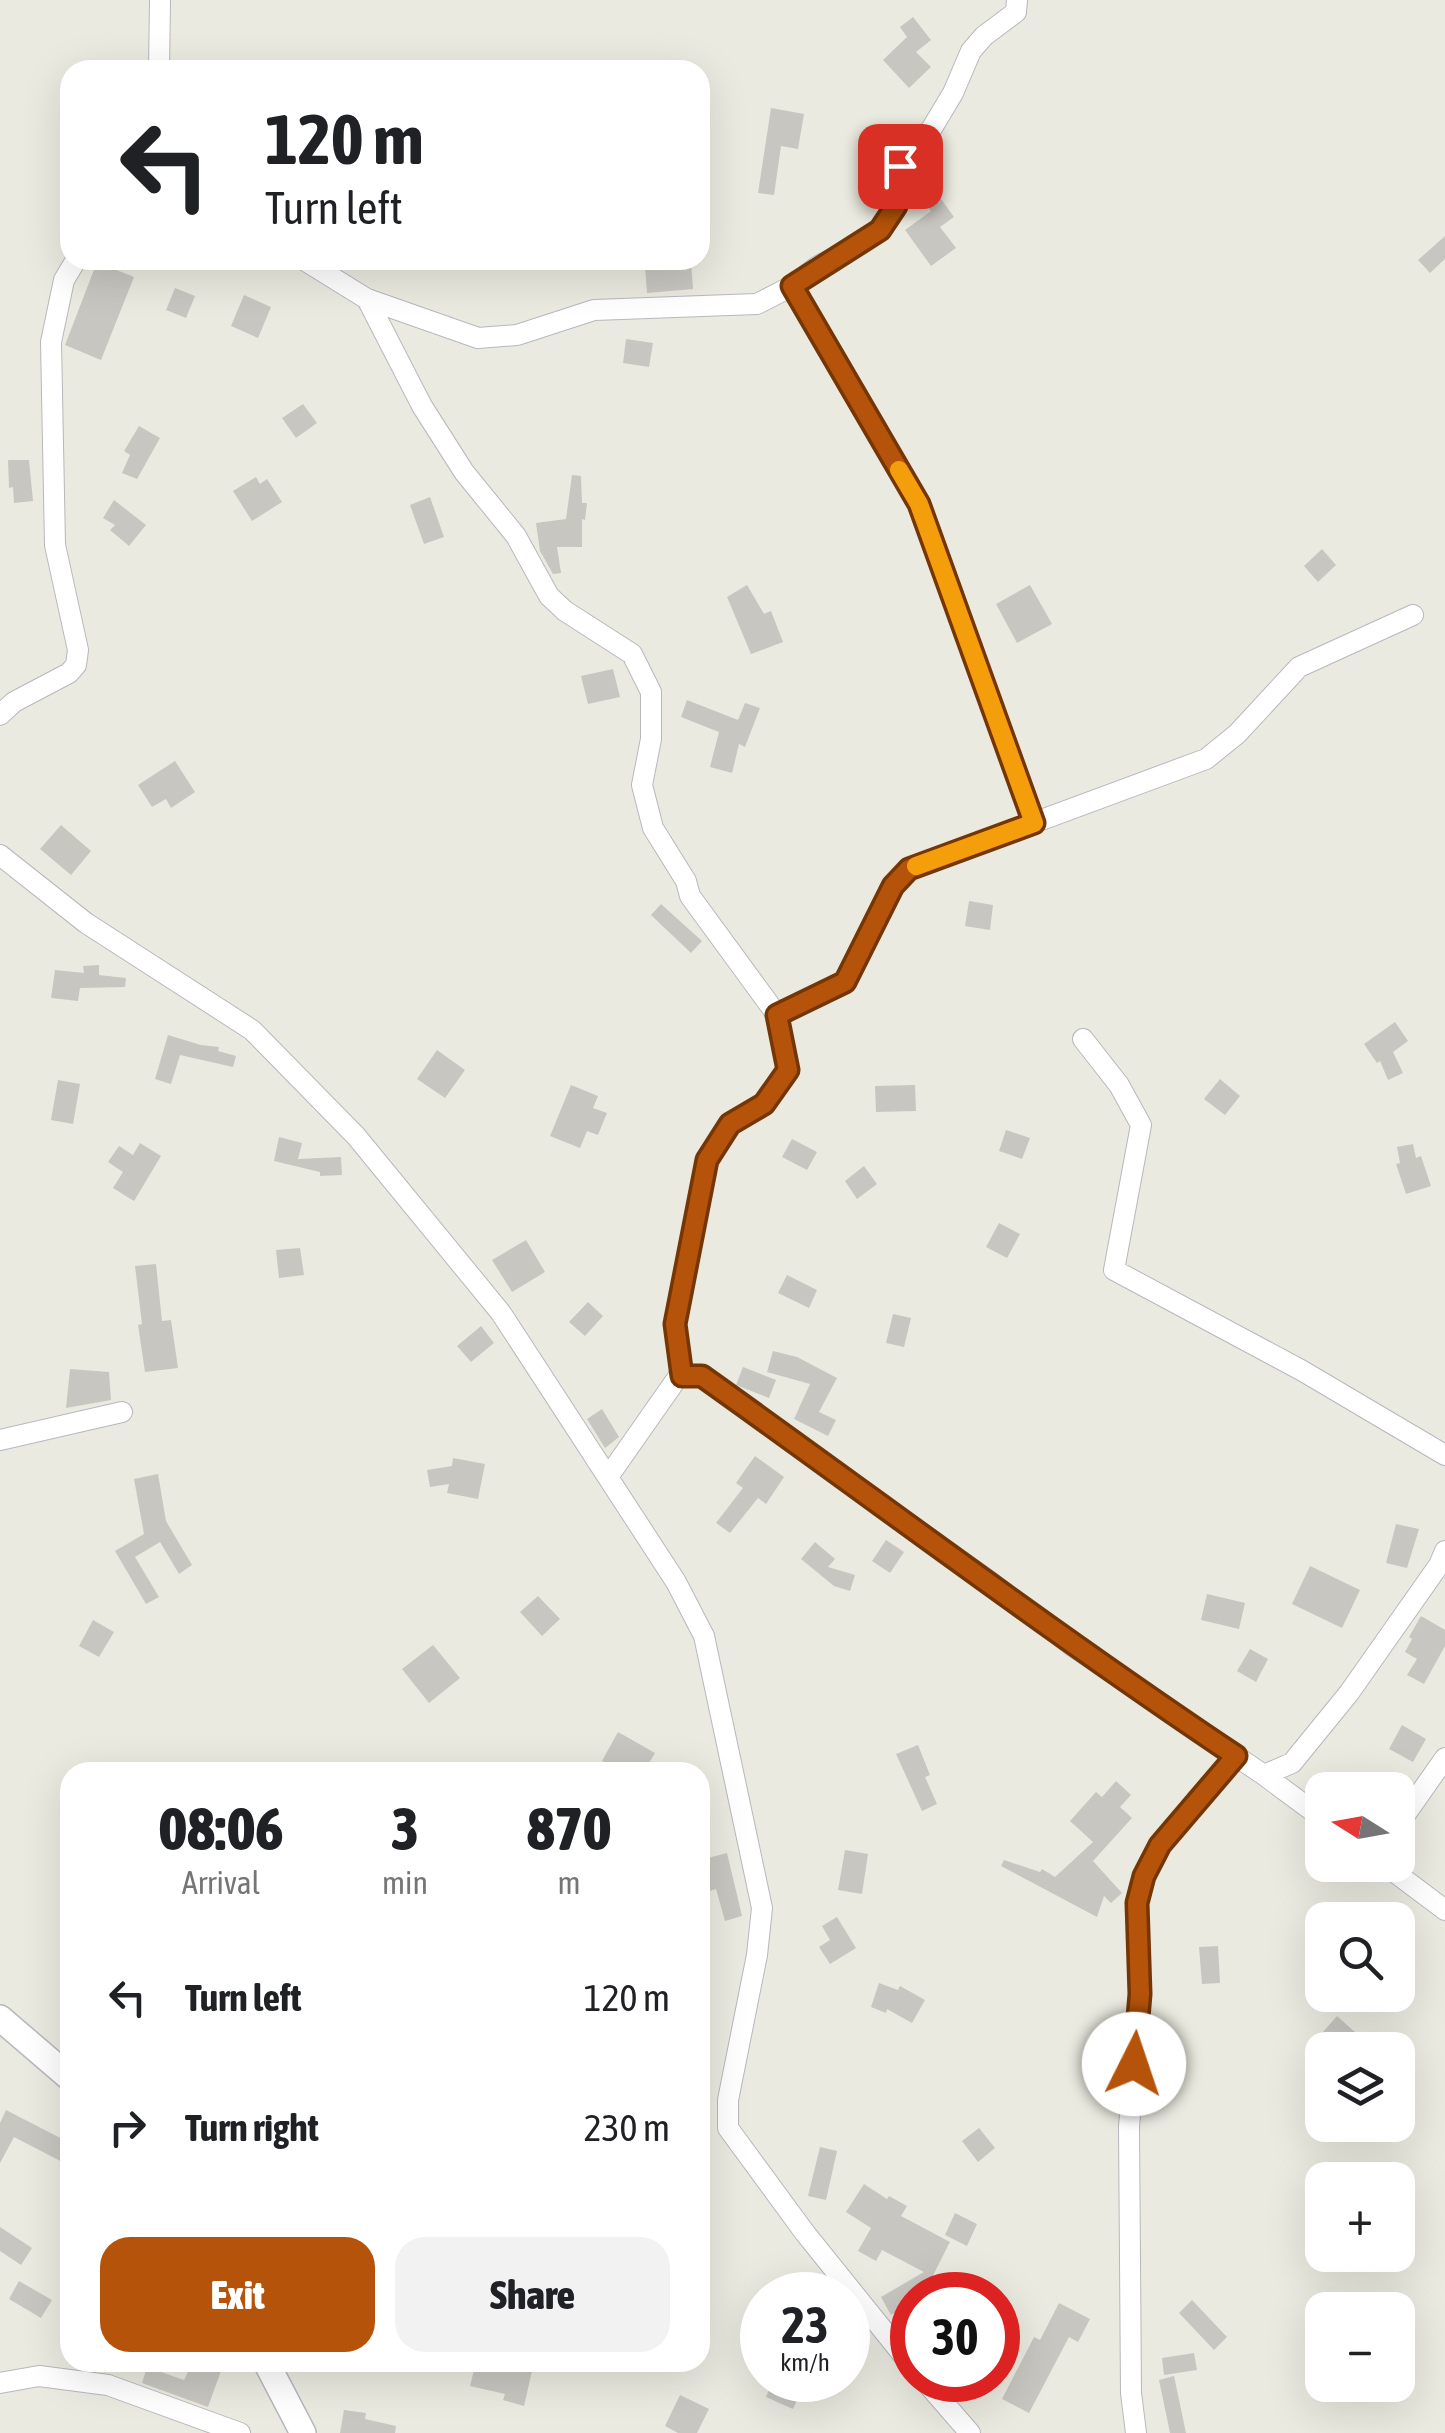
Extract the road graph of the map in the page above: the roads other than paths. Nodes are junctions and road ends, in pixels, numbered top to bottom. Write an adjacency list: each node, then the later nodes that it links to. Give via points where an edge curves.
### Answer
1 (160, 0): 3 (street)
2 (1017, 0): 6 (street, via 1016,12 972,52 932,128 900,166 896,206 880,230)
3 (158, 60)
4 (70, 270): 9 (street, via 51,342 55,544 76,666)
5 (320, 270): 7 (street)
6 (792, 286): 7 (street, via 757,304 594,310 517,335 478,338); 10 (street, via 919,504)
7 (367, 299): 12 (street, via 422,406 516,536 549,596 632,654 651,692 642,785 653,828 690,896)
8 (1414, 616): 10 (street, via 1299,667 1206,759)
9 (0, 716)
10 (1034, 823): 12 (street, via 909,869 893,886 845,982)
11 (0, 855): 18 (street, via 86,923 252,1030 356,1136 501,1313)
12 (777, 1015): 14 (street, via 788,1070 764,1104 730,1124 707,1160 675,1324)
13 (1082, 1039): 17 (street, via 1141,1125 1114,1270)
14 (682, 1376): 18 (street); 20 (street, via 702,1376 1074,1647)
15 (122, 1412): 16 (street)
16 (0, 1440)
17 (1445, 1455)
18 (608, 1477): 29 (street, via 704,1636 762,1908 728,2128)
19 (1445, 1551): 22 (street, via 1349,1693 1292,1763)
20 (1236, 1756): 22 (street); 36 (street, via 1160,1845 1137,1903 1140,1994 1129,2127)
21 (1445, 1758): 23 (street)
22 (1264, 1775): 24 (street)
23 (1415, 1801)
24 (1305, 1805)
25 (1407, 1882): 26 (street)
26 (1445, 1910)
27 (0, 2018): 28 (street)
28 (60, 2069)
29 (890, 2339)
30 (271, 2372): 34 (street)
31 (0, 2383): 33 (street, via 39,2376 108,2385)
32 (943, 2402): 35 (street)
33 (240, 2433)
34 (303, 2433)
35 (970, 2433)
36 (1136, 2433)

